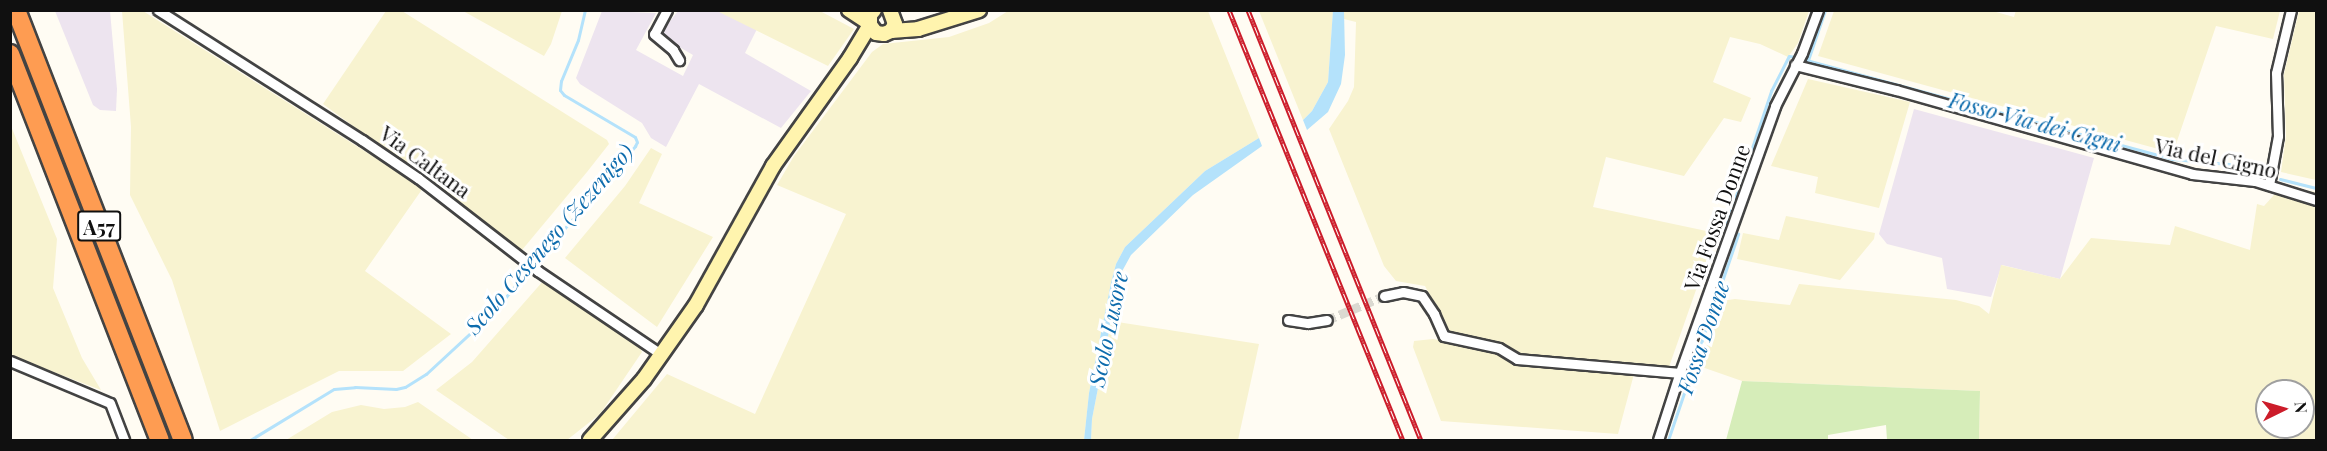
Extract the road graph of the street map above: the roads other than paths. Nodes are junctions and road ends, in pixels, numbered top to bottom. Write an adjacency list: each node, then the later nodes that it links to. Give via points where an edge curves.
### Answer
1 (16, 10): 24 (highway, A57)
2 (158, 10): 19 (street, Via Caltana, via 418,178 538,271)
3 (667, 10): 12 (street, via 654,34)
4 (849, 10): 9 (main road)
5 (979, 10): 10 (main road)
6 (1818, 10): 13 (street, Via Fossa Donne)
7 (2291, 10): 14 (street, via 2276,73 2278,136)
8 (893, 13): 9 (main road, via 895,24); 10 (main road)
9 (877, 25): 10 (main road); 19 (main road, via 773,166 719,266)
10 (932, 25)
11 (10, 54): 23 (highway, A57)
12 (679, 60)
13 (1795, 65): 14 (street, Via del Cigno, via 2192,174); 21 (street, Via Fossa Donne, via 1775,106)
14 (2270, 185): 15 (street, Via del Cigno)
15 (2316, 200)
16 (1384, 296): 21 (street, via 1403,292 1422,296 1444,336 1499,348 1517,359)
17 (1288, 320): 18 (street)
18 (1327, 320)
19 (662, 355): 25 (main road)
20 (10, 361): 22 (street, via 110,403)
21 (1680, 373): 26 (street, Via Fossa Donne)
22 (124, 441)
23 (160, 441)
24 (183, 441)
25 (590, 441)
26 (1658, 441)

